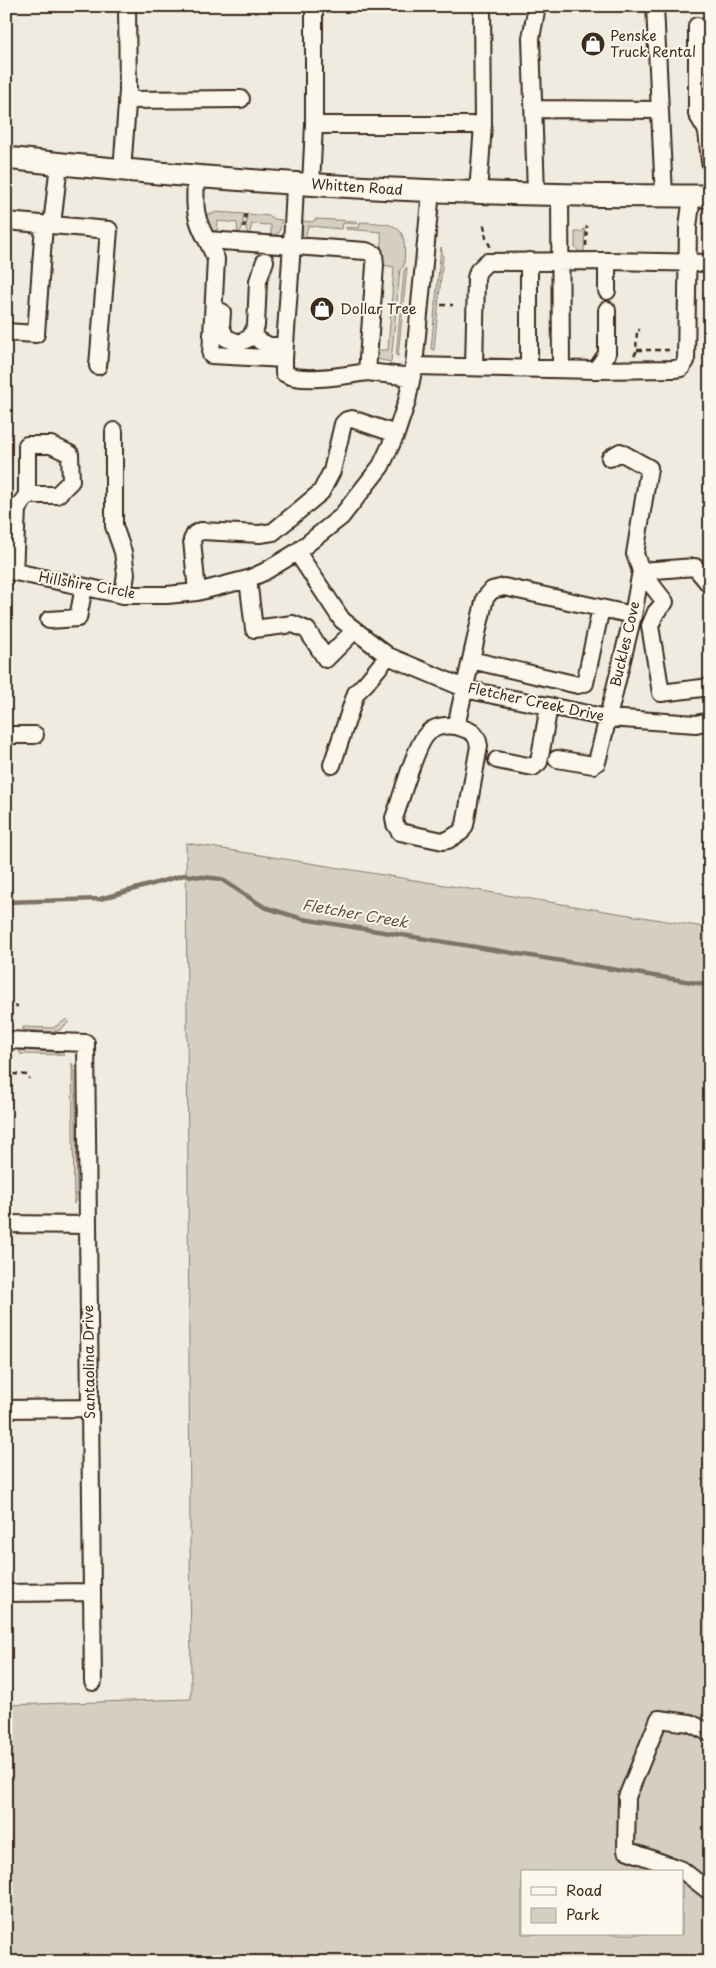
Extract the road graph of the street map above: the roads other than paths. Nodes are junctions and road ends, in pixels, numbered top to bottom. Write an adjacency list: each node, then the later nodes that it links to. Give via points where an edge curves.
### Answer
1 (127, 6): 8 (street)
2 (314, 6): 11 (street)
3 (482, 6): 12 (street)
4 (537, 6): 9 (street, via 531,38)
5 (655, 6): 10 (street)
6 (697, 26): 13 (street, via 697,114)
7 (241, 99): 8 (street)
8 (127, 100): 17 (street)
9 (534, 109): 10 (street); 22 (street)
10 (659, 110): 24 (street)
11 (314, 125): 12 (street); 19 (street)
12 (483, 125): 21 (street)
13 (708, 131): 15 (street)
14 (6, 158): 16 (main road, Whitten Road)
15 (710, 162)
16 (59, 164): 17 (main road, Whitten Road); 27 (street)
17 (122, 171): 18 (main road, Whitten Road)
18 (196, 177): 19 (main road, Whitten Road); 28 (street, via 195,213)
19 (303, 183): 20 (main road, Whitten Road); 29 (street)
20 (431, 191): 21 (main road, Whitten Road); 49 (street, Hillshire Circle)
21 (478, 193): 22 (main road, Whitten Road)
22 (536, 194): 23 (main road, Whitten Road)
23 (560, 195): 24 (main road, Whitten Road); 33 (street)
24 (664, 196): 25 (main road, Whitten Road)
25 (701, 196): 34 (street, via 688,227)
26 (6, 221): 27 (street)
27 (48, 225): 39 (street, via 36,334); 43 (street, via 109,230)
28 (207, 240): 30 (street); 31 (street)
29 (292, 246): 30 (street); 41 (street); 48 (street, via 374,254)
30 (265, 252): 31 (street, via 258,281 256,326 250,338 239,342 226,338 221,327 224,273); 40 (street)
31 (216, 260): 42 (street, via 210,355)
32 (528, 261): 33 (street); 44 (street, via 486,262 478,271); 45 (street)
33 (560, 261): 35 (street); 46 (street)
34 (687, 261): 35 (street); 36 (street); 47 (street, via 687,353 681,368)
35 (607, 262): 37 (street)
36 (710, 263)
37 (606, 291)
38 (607, 310): 47 (street, via 607,354)
39 (6, 332)
40 (260, 341): 41 (street); 42 (street)
41 (284, 353): 42 (street); 48 (street, via 284,373 290,377 331,378)
42 (239, 357)
43 (98, 366)
44 (474, 368): 45 (street); 49 (street)
45 (529, 369): 46 (street)
46 (561, 369): 47 (street)
47 (596, 370)
48 (367, 372): 49 (street)
49 (413, 372): 51 (street, Hillshire Circle)
50 (114, 431): 61 (street, via 114,526 126,574)
51 (396, 434): 54 (street, Hillshire Circle, via 381,466 341,517); 60 (street, via 347,420 343,424 332,472 321,492 273,532 200,531 195,534 192,540)
52 (610, 458): 56 (street, via 620,452 649,468 635,554)
53 (27, 495): 55 (street, via 17,509)
54 (297, 552): 57 (street, Hillshire Circle); 65 (street, Fletcher Creek Drive, via 342,620)
55 (10, 571): 59 (street, Hillshire Circle)
56 (642, 571): 58 (street, via 695,567); 63 (street, Buckles Cove); 68 (street, via 665,602 650,626 661,693)
57 (248, 579): 60 (street, Hillshire Circle); 65 (street, via 254,629 293,624 307,630 326,659)
58 (710, 584)
59 (84, 587): 61 (street, Hillshire Circle); 64 (street, via 78,618)
60 (197, 592): 61 (street, Hillshire Circle)
61 (123, 594)
62 (601, 608): 63 (street); 67 (street, via 504,587 492,590 485,598); 67 (street, via 585,682 578,685)
63 (633, 615): 71 (street, Buckles Cove)
64 (49, 620)
65 (355, 630): 66 (street, Fletcher Creek Drive)
66 (388, 656): 69 (street, Fletcher Creek Drive); 78 (street, via 356,693)
67 (471, 660): 69 (street)
68 (710, 687)
69 (465, 688): 70 (street, Fletcher Creek Drive); 73 (street)
70 (548, 706): 71 (street, Fletcher Creek Drive); 77 (street, via 537,765)
71 (608, 718): 72 (street, Fletcher Creek Drive, via 696,724); 76 (street, Buckles Cove, via 593,766)
72 (710, 721)
73 (456, 726): 73 (street, via 441,726 420,742 394,818 400,832 443,840 456,835 465,825 478,739 473,733)
74 (6, 735): 75 (street)
75 (36, 735)
76 (557, 759)
77 (497, 760)
78 (332, 765)
79 (6, 1040): 81 (street, Santaolina Drive, via 86,1043)
80 (6, 1224): 81 (street)
81 (87, 1225): 82 (street, Santaolina Drive)
82 (90, 1408): 83 (street); 84 (street, Santaolina Drive)
83 (6, 1409)
84 (92, 1592): 85 (street); 86 (street, Santaolina Drive)
85 (6, 1593)
86 (92, 1682)
87 (710, 1733): 88 (street, via 690,1723 660,1719 627,1797 626,1850)
88 (682, 1870)
89 (684, 1872): 90 (street)
90 (710, 1892)

